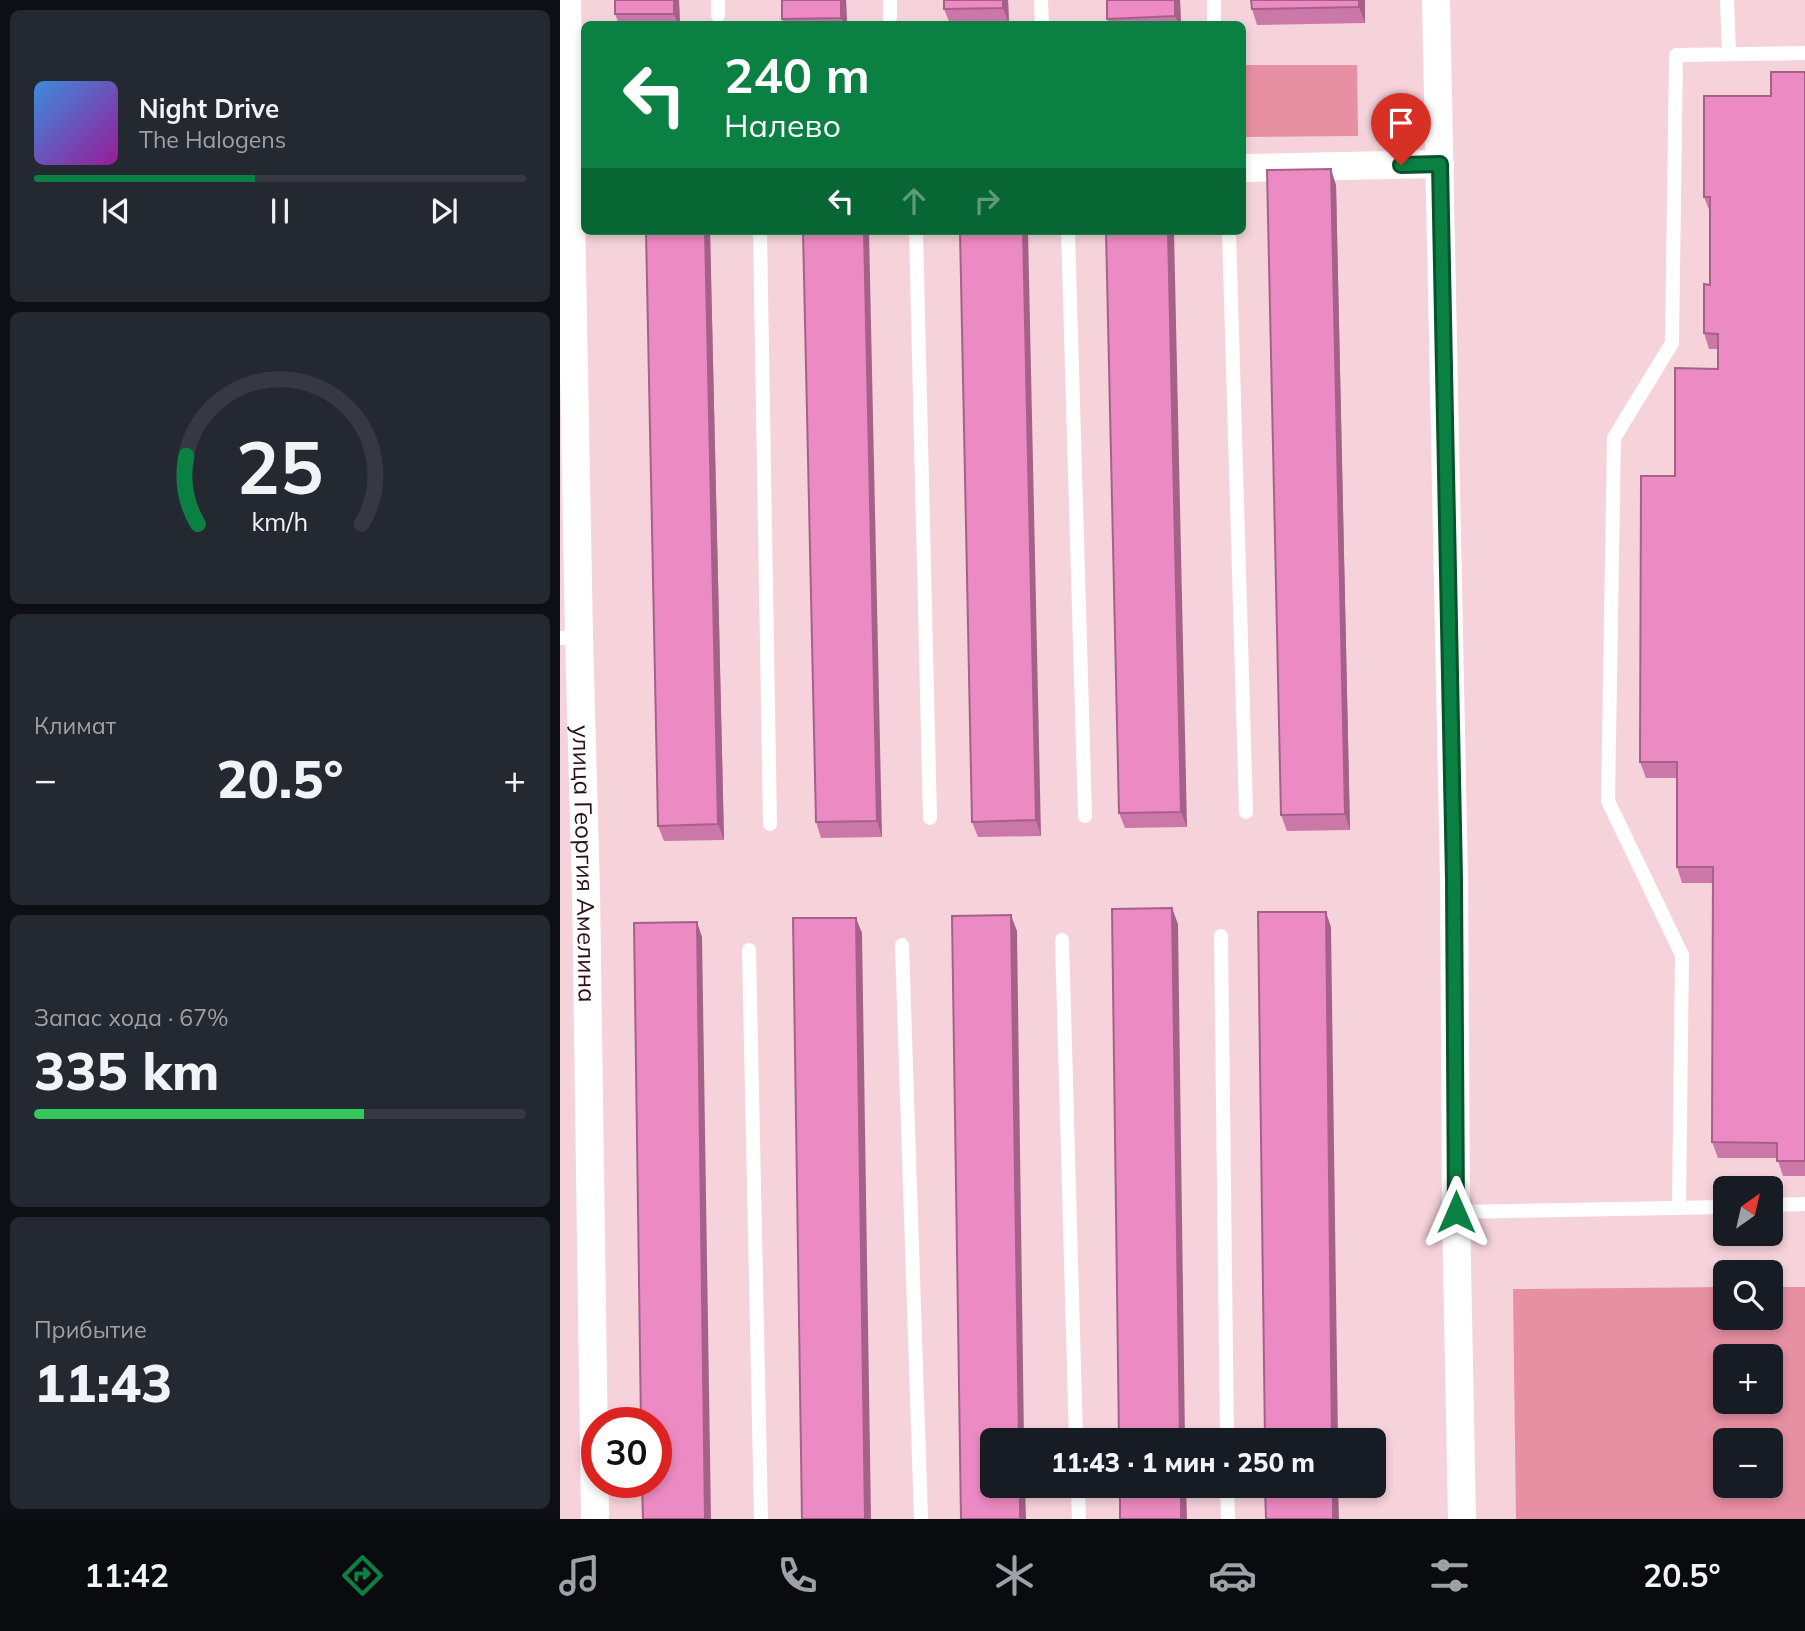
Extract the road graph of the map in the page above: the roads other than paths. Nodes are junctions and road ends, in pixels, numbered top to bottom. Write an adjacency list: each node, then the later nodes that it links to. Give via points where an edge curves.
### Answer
1 (567, 0): 14 (street, улица Георгия Амелина)
2 (890, 0): 7 (lane)
3 (1041, 0): 8 (lane)
4 (1213, 0): 9 (lane)
5 (1436, 0): 12 (street)
6 (1727, 0): 11 (lane)
7 (890, 16)
8 (1042, 21)
9 (1214, 21)
10 (1805, 53): 11 (lane)
11 (1729, 54): 31 (lane, via 1676,55 1672,343 1614,438 1608,800 1682,955)
12 (1440, 164): 13 (street); 32 (street)
13 (1246, 168)
14 (577, 178): 19 (street, улица Георгия Амелина)
15 (760, 235): 23 (lane)
16 (916, 235): 22 (lane)
17 (1068, 235): 21 (lane)
18 (1229, 235): 20 (lane)
19 (569, 637): 37 (street, улица Георгия Амелина, via 586,891)
20 (1246, 812)
21 (1085, 816)
22 (930, 818)
23 (770, 824)
24 (1221, 936): 34 (lane)
25 (1062, 940): 33 (lane)
26 (902, 945): 39 (lane)
27 (748, 950): 38 (lane)
28 (1805, 1204): 29 (lane)
29 (1783, 1205)
30 (1713, 1207): 31 (lane)
31 (1679, 1208): 32 (lane)
32 (1456, 1212): 42 (street)
33 (1076, 1428)
34 (1227, 1428)
35 (1078, 1498): 40 (lane)
36 (1227, 1498): 41 (lane)
37 (595, 1519)
38 (761, 1519)
39 (921, 1519)
40 (1079, 1519)
41 (1228, 1519)
42 (1462, 1519)

